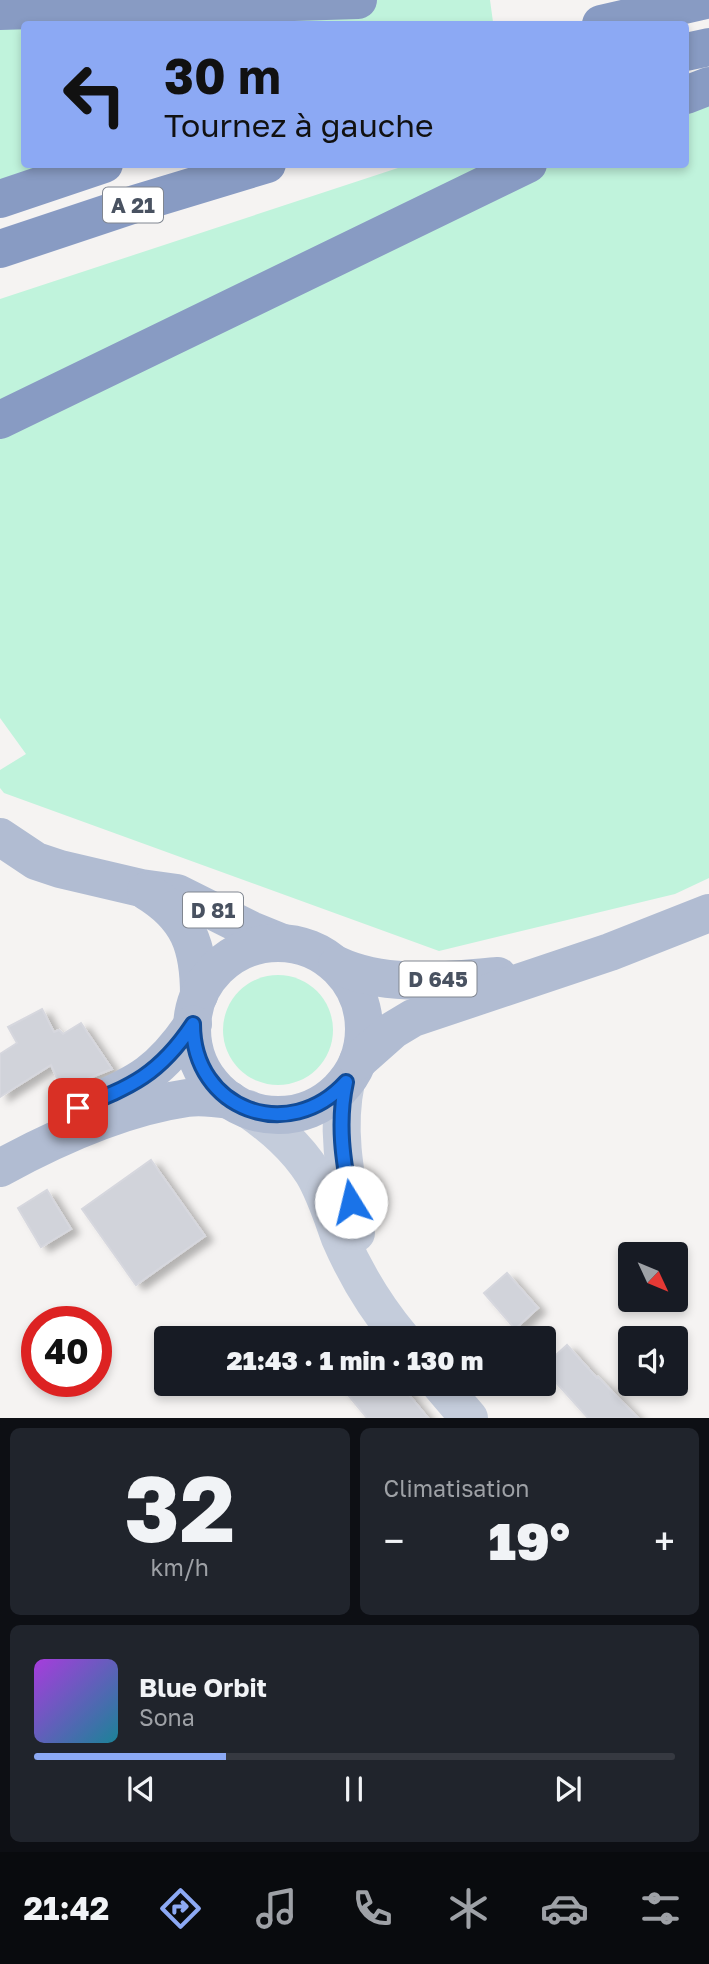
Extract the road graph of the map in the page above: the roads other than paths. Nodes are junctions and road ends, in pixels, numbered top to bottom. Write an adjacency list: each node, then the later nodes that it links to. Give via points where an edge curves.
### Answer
1 (358, 0): 3 (highway)
2 (706, 0): 4 (highway)
3 (0, 11)
4 (614, 21)
5 (709, 47): 6 (highway)
6 (689, 51)
7 (709, 86): 8 (highway)
8 (689, 93)
9 (92, 168): 12 (highway, A 21)
10 (254, 168): 13 (highway, A 21)
11 (520, 168): 14 (highway)
12 (0, 199)
13 (0, 249)
14 (0, 420)
15 (0, 837): 16 (main road, D 81, via 37,861)
16 (141, 888): 18 (main road, D 81, via 177,892); 21 (main road, D 81, via 167,906 191,937 198,960)
17 (709, 913): 20 (main road, D 645)
18 (283, 943): 19 (main road, via 312,949); 21 (main road, via 254,946 229,958 209,979)
19 (337, 965): 20 (main road, D 645, via 362,976 390,980); 22 (main road, via 354,988 363,1015 363,1043)
20 (542, 973): 22 (main road, D 645, via 413,1018 393,1030)
21 (196, 1010): 23 (main road, via 194,1044 199,1063 209,1080); 24 (main road, via 165,1060 142,1080)
22 (352, 1072): 23 (main road, via 324,1101 297,1113 277,1115); 26 (street, via 340,1114 340,1133)
23 (239, 1105): 25 (main road, via 188,1098 152,1106 73,1134); 26 (street, via 287,1141 315,1177)
24 (0, 1144)
25 (0, 1168)
26 (366, 1290): 27 (street)
27 (392, 1326)
28 (450, 1396): 29 (street)
29 (469, 1418)

